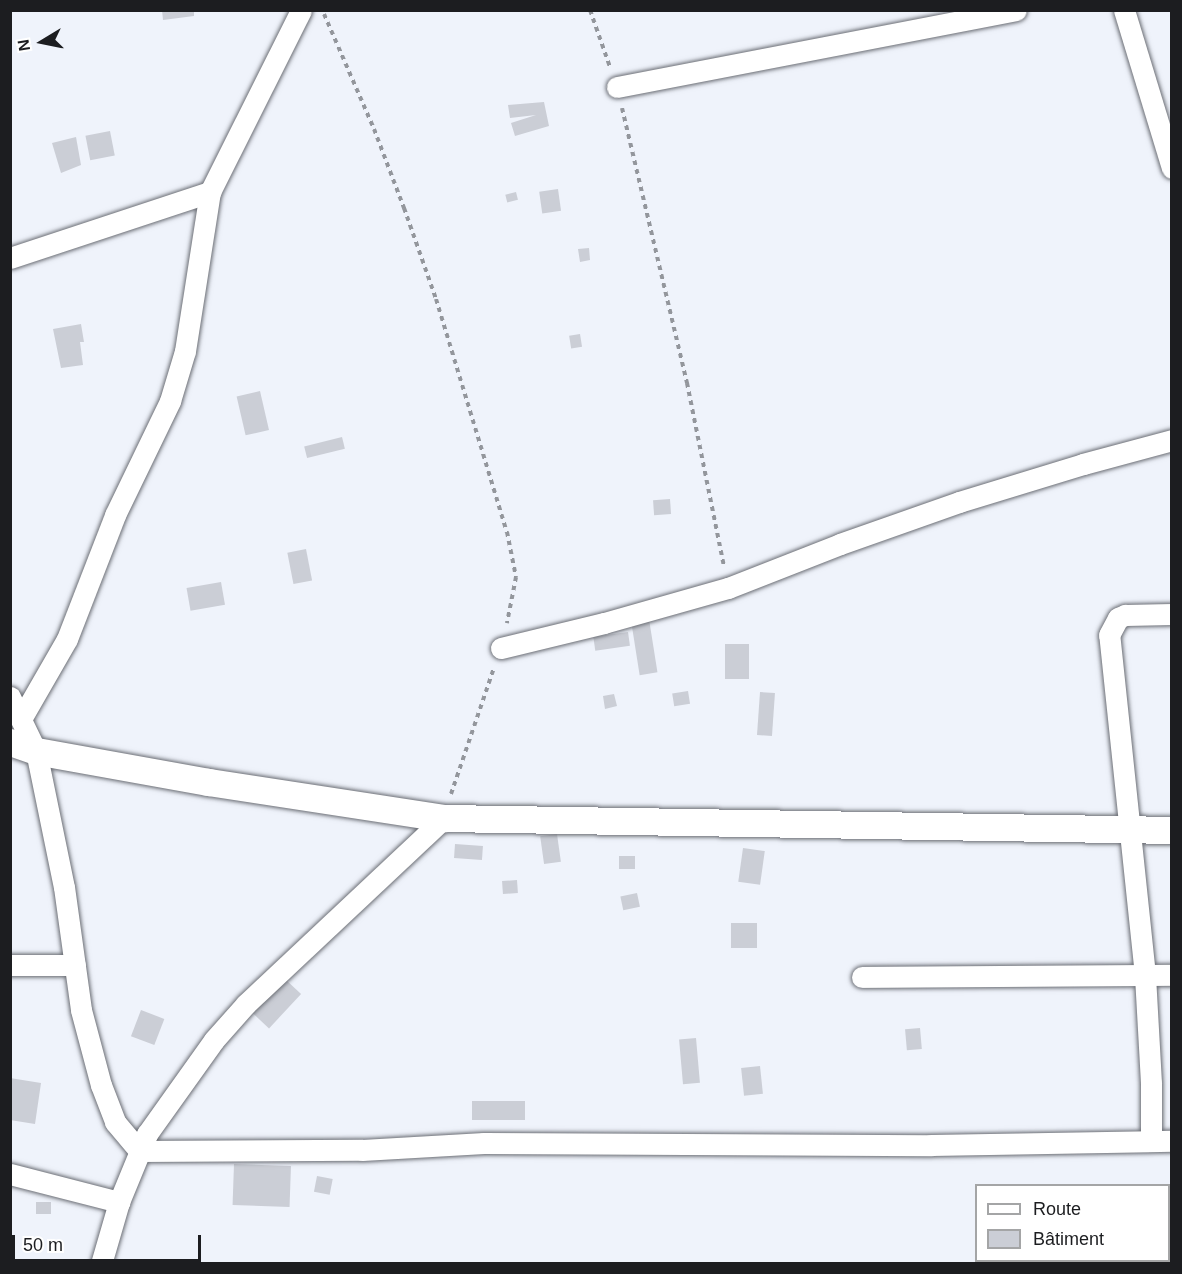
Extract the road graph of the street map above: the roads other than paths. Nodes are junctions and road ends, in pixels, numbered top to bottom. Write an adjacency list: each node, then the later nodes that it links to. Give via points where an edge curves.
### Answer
1 (301, 10): 6 (street)
2 (1016, 10): 4 (street)
3 (1124, 10): 5 (street)
4 (617, 87)
5 (1172, 168)
6 (210, 192): 7 (street); 12 (street, via 178,379 116,515 67,639)
7 (10, 258)
8 (1172, 440): 10 (street, via 959,502 728,588)
9 (1172, 614): 15 (street, via 1125,615 1118,618 1110,634)
10 (501, 648)
11 (10, 697): 12 (street)
12 (16, 731): 13 (street)
13 (36, 751): 14 (street); 18 (street, via 64,887)
14 (444, 818): 15 (street); 23 (street, via 246,1004 214,1040)
15 (1130, 830): 16 (street); 19 (street)
16 (1172, 830)
17 (10, 965): 18 (street)
18 (75, 965): 23 (street, via 81,1010 101,1085 115,1122)
19 (1145, 975): 20 (street); 21 (street); 22 (street, via 1151,1083)
20 (1172, 975)
21 (862, 977)
22 (1161, 1141): 23 (street, via 496,1143 362,1150)
23 (139, 1151): 25 (street)
24 (10, 1173): 25 (street)
25 (119, 1202): 26 (street)
26 (101, 1263)

